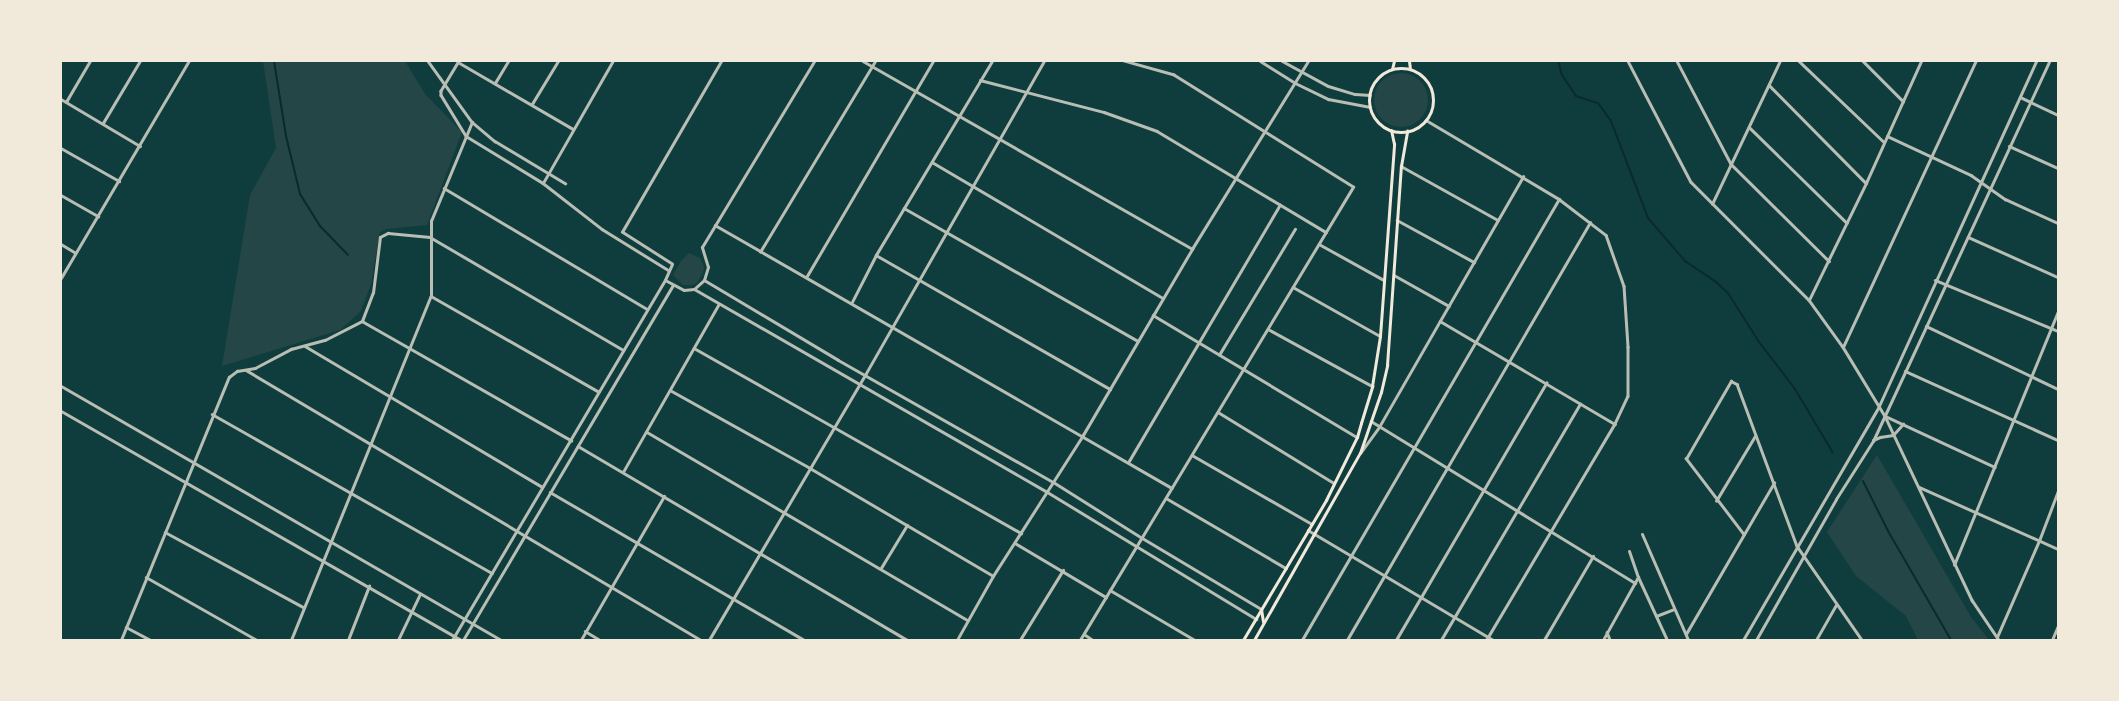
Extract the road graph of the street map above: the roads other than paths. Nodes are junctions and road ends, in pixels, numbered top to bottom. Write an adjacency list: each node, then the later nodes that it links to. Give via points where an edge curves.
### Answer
1 (90, 61): 48 (street)
2 (140, 61): 56 (street)
3 (189, 61): 66 (street)
4 (428, 61): 38 (street)
5 (508, 61): 39 (street)
6 (558, 61): 50 (street)
7 (613, 61): 58 (street)
8 (721, 61): 110 (street, via 622,232 672,264)
9 (814, 61): 96 (street)
10 (863, 61): 32 (street)
11 (875, 61): 32 (street)
12 (933, 61): 42 (street)
13 (992, 61): 37 (street)
14 (1044, 61): 43 (street)
15 (1124, 61): 59 (street, via 1174,75)
16 (1260, 61): 40 (street)
17 (1282, 61): 36 (street)
18 (1308, 61): 36 (street)
19 (1394, 61): 34 (main road)
20 (1409, 61): 35 (main road)
21 (1628, 61): 88 (street, via 1692,182)
22 (1677, 61): 71 (street)
23 (1780, 61): 41 (street)
24 (1799, 61): 65 (street)
25 (1863, 61): 33 (street)
26 (1872, 61): 33 (street)
27 (1921, 61): 47 (street)
28 (1976, 61): 69 (street)
29 (2036, 61): 45 (street)
30 (2049, 61): 49 (street)
31 (458, 62): 38 (street); 39 (street)
32 (872, 66): 42 (street); 105 (street)
33 (1869, 67): 47 (street)
34 (1392, 69): 35 (main road); 44 (main road, via 1378,78)
35 (1410, 69): 54 (main road, via 1427,81 1432,90 1433,106)
36 (1301, 72): 40 (street); 44 (street, via 1328,86)
37 (980, 80): 43 (street); 53 (street)
38 (446, 83): 55 (street); 62 (street, via 441,95)
39 (495, 83): 50 (street)
40 (1295, 83): 51 (street, via 1328,99); 59 (street)
41 (1769, 85): 57 (street); 81 (street)
42 (916, 91): 53 (street); 112 (street)
43 (1026, 93): 64 (street); 76 (street, via 1104,112 1156,131)
44 (1370, 95): 51 (main road)
45 (2020, 97): 49 (street); 78 (street)
46 (61, 99): 48 (street)
47 (1903, 101): 63 (street)
48 (66, 102): 56 (street)
49 (2030, 102): 52 (street); 67 (street)
50 (532, 104): 58 (street)
51 (1370, 107): 60 (main road, via 1378,121)
52 (2058, 114)
53 (958, 116): 64 (street); 70 (street)
54 (1426, 120): 61 (main road); 75 (street)
55 (472, 122): 62 (street); 74 (street, via 495,141)
56 (103, 123): 66 (street)
57 (1749, 127): 71 (street); 94 (street)
58 (573, 129): 74 (street)
59 (1264, 130): 76 (street); 99 (street, via 1353,187)
60 (1391, 130): 61 (main road); 119 (main road, via 1394,144)
61 (1408, 131): 72 (main road)
62 (466, 136): 79 (street); 83 (street)
63 (1887, 136): 65 (street); 69 (street)
64 (999, 139): 82 (street); 104 (street)
65 (1884, 142): 81 (street)
66 (140, 146): 77 (street)
67 (2009, 146): 73 (street); 84 (street)
68 (61, 148): 77 (street)
69 (1931, 157): 78 (street); 145 (street)
70 (931, 162): 82 (street); 89 (street)
71 (1731, 164): 88 (street); 108 (street)
72 (1401, 166): 91 (main road); 92 (street)
73 (2058, 168)
74 (548, 173): 79 (street); 80 (street)
75 (1523, 177): 86 (street); 92 (street)
76 (1236, 178): 87 (street); 104 (street)
77 (119, 181): 90 (street)
78 (1981, 181): 84 (street); 118 (street)
79 (543, 183): 110 (street, via 602,229)
80 (564, 183)
81 (1866, 183): 94 (street)
82 (972, 186): 98 (street); 125 (street)
83 (444, 188): 100 (street); 130 (street)
84 (1990, 188): 95 (street); 101 (street)
85 (61, 195): 90 (street)
86 (1559, 199): 93 (street); 142 (street)
87 (1280, 205): 99 (street); 143 (street)
88 (1712, 205): 126 (street)
89 (904, 208): 98 (street); 107 (street)
90 (98, 216): 106 (street)
91 (1397, 220): 109 (street); 111 (main road)
92 (1498, 220): 109 (street)
93 (1590, 223): 150 (street); 173 (street, via 1606,235 1624,286 1628,396)
94 (1847, 223): 108 (street)
95 (2058, 223)
96 (715, 225): 105 (street); 117 (street, via 702,247 708,267)
97 (1295, 229): 149 (street)
98 (946, 232): 115 (street); 141 (street)
99 (1326, 232): 103 (street)
100 (430, 237): 124 (street); 133 (street, via 388,233 380,237 374,293); 148 (street)
101 (1967, 237): 113 (street); 120 (street)
102 (61, 244): 106 (street)
103 (1319, 244): 119 (street); 122 (street)
104 (1192, 249): 125 (street)
105 (760, 252): 112 (street)
106 (76, 253): 114 (street)
107 (876, 255): 115 (street); 127 (street)
108 (1829, 261): 126 (street)
109 (1474, 262): 129 (street)
110 (668, 270): 116 (street)
111 (1394, 275): 129 (street); 171 (main road, via 1387,365 1382,392)
112 (807, 276): 127 (street)
113 (2058, 277)
114 (61, 278)
115 (918, 279): 135 (street); 160 (street)
116 (665, 280): 121 (street); 130 (street)
117 (704, 280): 123 (street); 154 (street)
118 (1935, 280): 120 (street); 166 (street)
119 (1385, 281): 140 (main road)
120 (1944, 284): 136 (street); 137 (street)
121 (673, 285): 123 (street, via 684,290); 186 (street)
122 (1293, 287): 138 (street); 140 (street)
123 (694, 289): 128 (street)
124 (431, 295): 146 (street); 163 (street)
125 (1163, 298): 132 (street)
126 (1809, 300): 145 (street)
127 (852, 302): 135 (street)
128 (719, 304): 147 (street); 157 (street)
129 (1448, 306): 134 (street)
130 (647, 309): 148 (street)
131 (2058, 312): 137 (street)
132 (1153, 315): 141 (street); 143 (street)
133 (362, 321): 144 (street, via 326,340); 146 (street)
134 (1440, 321): 142 (street); 176 (street)
135 (892, 326): 154 (street); 178 (street)
136 (1925, 326): 153 (street); 155 (street)
137 (2051, 328): 139 (street); 155 (street)
138 (1268, 329): 151 (street); 159 (street)
139 (2058, 331)
140 (1380, 336): 159 (main road)
141 (1138, 341): 160 (street)
142 (1475, 341): 150 (street); 187 (street)
143 (1198, 342): 149 (street); 190 (street)
144 (304, 346): 152 (street); 164 (street)
145 (1843, 347): 166 (street)
146 (408, 348): 164 (street); 182 (street)
147 (694, 348): 162 (street); 175 (street)
148 (623, 350): 163 (street)
149 (1219, 354): 151 (street)
150 (1509, 361): 156 (street); 194 (street)
151 (1244, 369): 168 (street); 181 (street)
152 (246, 370): 169 (street, via 237,371 229,377); 185 (street)
153 (1905, 371): 170 (street); 172 (street)
154 (865, 374): 157 (street); 197 (street)
155 (2031, 377): 161 (street); 172 (street)
156 (1546, 383): 165 (street); 203 (street)
157 (859, 384): 175 (street); 206 (street)
158 (61, 386): 191 (street)
159 (1372, 386): 181 (main road)
160 (1110, 389): 178 (street)
161 (2058, 389)
162 (670, 390): 177 (street); 193 (street)
163 (599, 392): 182 (street)
164 (388, 397): 185 (street); 200 (street)
165 (1580, 404): 173 (street); 211 (street)
166 (1878, 408): 170 (street); 230 (street)
167 (61, 411): 196 (street)
168 (1218, 412): 189 (street); 199 (street)
169 (212, 414): 191 (street); 207 (street)
170 (1885, 416): 174 (street); 179 (street); 183 (street)
171 (1371, 421): 176 (street); 188 (main road)
172 (2014, 421): 184 (street); 192 (street)
173 (1615, 424): 218 (street)
174 (1903, 424): 179 (street); 192 (street)
175 (834, 426): 193 (street); 220 (street)
176 (1379, 427): 187 (street); 188 (street)
177 (647, 432): 195 (street); 212 (street)
178 (1082, 435): 190 (street); 197 (street)
179 (1893, 435): 183 (street); 201 (street)
180 (1756, 436): 198 (street); 210 (street); 210 (street, via 1737,384 1729,382 1686,459)
181 (1357, 437): 199 (main road)
182 (571, 440): 200 (street)
183 (1873, 440): 236 (street)
184 (2058, 440)
185 (369, 445): 207 (street); 216 (street)
186 (578, 446): 195 (street); 205 (street)
187 (1413, 447): 194 (street); 237 (street)
188 (1360, 453): 221 (main road)
189 (1192, 455): 202 (street); 214 (street)
190 (1129, 461): 202 (street)
191 (192, 462): 196 (street); 226 (street)
192 (1995, 467): 213 (street)
193 (810, 468): 212 (street); 215 (street)
194 (1448, 468): 203 (street); 245 (street)
195 (623, 472): 208 (street)
196 (184, 481): 219 (street); 238 (street)
197 (1053, 482): 206 (street); 225 (street)
198 (1774, 483): 224 (street); 230 (street)
199 (1334, 484): 214 (main road)
200 (542, 487): 216 (street)
201 (1918, 487): 213 (street); 239 (street)
202 (1172, 488): 209 (street)
203 (1484, 489): 211 (street); 254 (street)
204 (2058, 491): 227 (street)
205 (550, 492): 223 (street); 228 (street)
206 (1047, 492): 220 (street); 231 (street)
207 (349, 493): 226 (street); 243 (street)
208 (664, 496): 228 (street); 234 (street)
209 (1166, 498): 225 (street); 241 (street)
210 (1716, 501): 224 (street)
211 (1518, 510): 218 (street); 261 (street)
212 (784, 511): 234 (street); 240 (street)
213 (1976, 512): 227 (street); 239 (street)
214 (1312, 524): 217 (main road)
215 (906, 525): 240 (street); 244 (street)
216 (517, 530): 223 (street); 243 (street)
217 (1308, 530): 221 (street); 241 (main road)
218 (1551, 530): 235 (street); 275 (street)
219 (165, 532): 246 (street); 257 (street)
220 (1020, 533): 229 (street)
221 (1314, 534): 237 (street); 267 (main road)
222 (1642, 534): 259 (street)
223 (525, 535): 250 (street); 266 (street)
224 (1744, 535): 273 (street)
225 (1142, 538): 231 (street); 258 (street)
226 (330, 541): 238 (street); 252 (street)
227 (2039, 541): 232 (street); 276 (street)
228 (637, 543): 250 (street); 255 (street)
229 (1015, 543): 242 (street); 244 (street)
230 (1797, 546): 236 (street); 309 (street)
231 (1136, 548): 251 (street); 264 (street)
232 (2058, 549)
233 (1629, 551): 247 (street)
234 (760, 554): 255 (street); 292 (street)
235 (1593, 556): 248 (street); 304 (street)
236 (1802, 556): 256 (street); 310 (street)
237 (1351, 557): 245 (street); 299 (street)
238 (323, 559): 249 (street); 257 (street)
239 (1954, 565): 276 (street, via 1972,600)
240 (881, 568): 265 (street)
241 (1286, 568): 258 (main road)
242 (1062, 570): 253 (street); 294 (street)
243 (492, 573): 263 (street)
244 (993, 576): 265 (street)
245 (1384, 576): 254 (street); 300 (street)
246 (146, 577): 268 (street); 280 (street)
247 (1638, 577): 248 (street); 262 (street)
248 (1635, 583): 271 (street)
249 (369, 586): 260 (street); 282 (street)
250 (612, 587): 270 (street); 289 (street)
251 (1110, 590): 253 (street); 297 (street)
252 (420, 594): 260 (street); 263 (street)
253 (1106, 597): 272 (street)
254 (1421, 597): 261 (street); 301 (street)
255 (733, 599): 290 (street); 291 (street)
256 (1836, 605): 311 (street); 312 (street)
257 (303, 607): 281 (street)
258 (1261, 609): 264 (main road); 267 (main road)
259 (1674, 609): 262 (street); 273 (street)
260 (411, 611): 274 (street); 283 (street)
261 (1454, 616): 275 (street); 302 (street)
262 (1656, 616): 307 (street)
263 (464, 618): 266 (street); 274 (street)
264 (1256, 619): 277 (main road)
265 (968, 620): 293 (street)
266 (473, 623): 285 (street); 286 (street)
267 (1262, 625): 298 (main road)
268 (126, 626): 278 (street); 279 (street)
269 (2058, 626): 313 (street)
270 (585, 631): 287 (street); 288 (street)
271 (1607, 632): 305 (street); 306 (street)
272 (1084, 634): 295 (street); 296 (street)
273 (1686, 634): 308 (street)
274 (454, 636): 284 (street); 285 (street)
275 (1488, 638): 303 (street)
276 (1998, 638)
277 (1245, 639)
278 (120, 640)
279 (150, 640)
280 (257, 640)
281 (290, 640)
282 (348, 640)
283 (398, 640)
284 (452, 640)
285 (462, 640)
286 (501, 640)
287 (581, 640)
288 (600, 640)
289 (701, 640)
290 (709, 640)
291 (804, 640)
292 (908, 640)
293 (957, 640)
294 (1020, 640)
295 (1080, 640)
296 (1093, 640)
297 (1195, 640)
298 (1254, 640)
299 (1302, 640)
300 (1347, 640)
301 (1396, 640)
302 (1441, 640)
303 (1493, 640)
304 (1544, 640)
305 (1603, 640)
306 (1610, 640)
307 (1667, 640)
308 (1688, 640)
309 (1743, 640)
310 (1756, 640)
311 (1816, 640)
312 (1862, 640)
313 (2052, 640)

